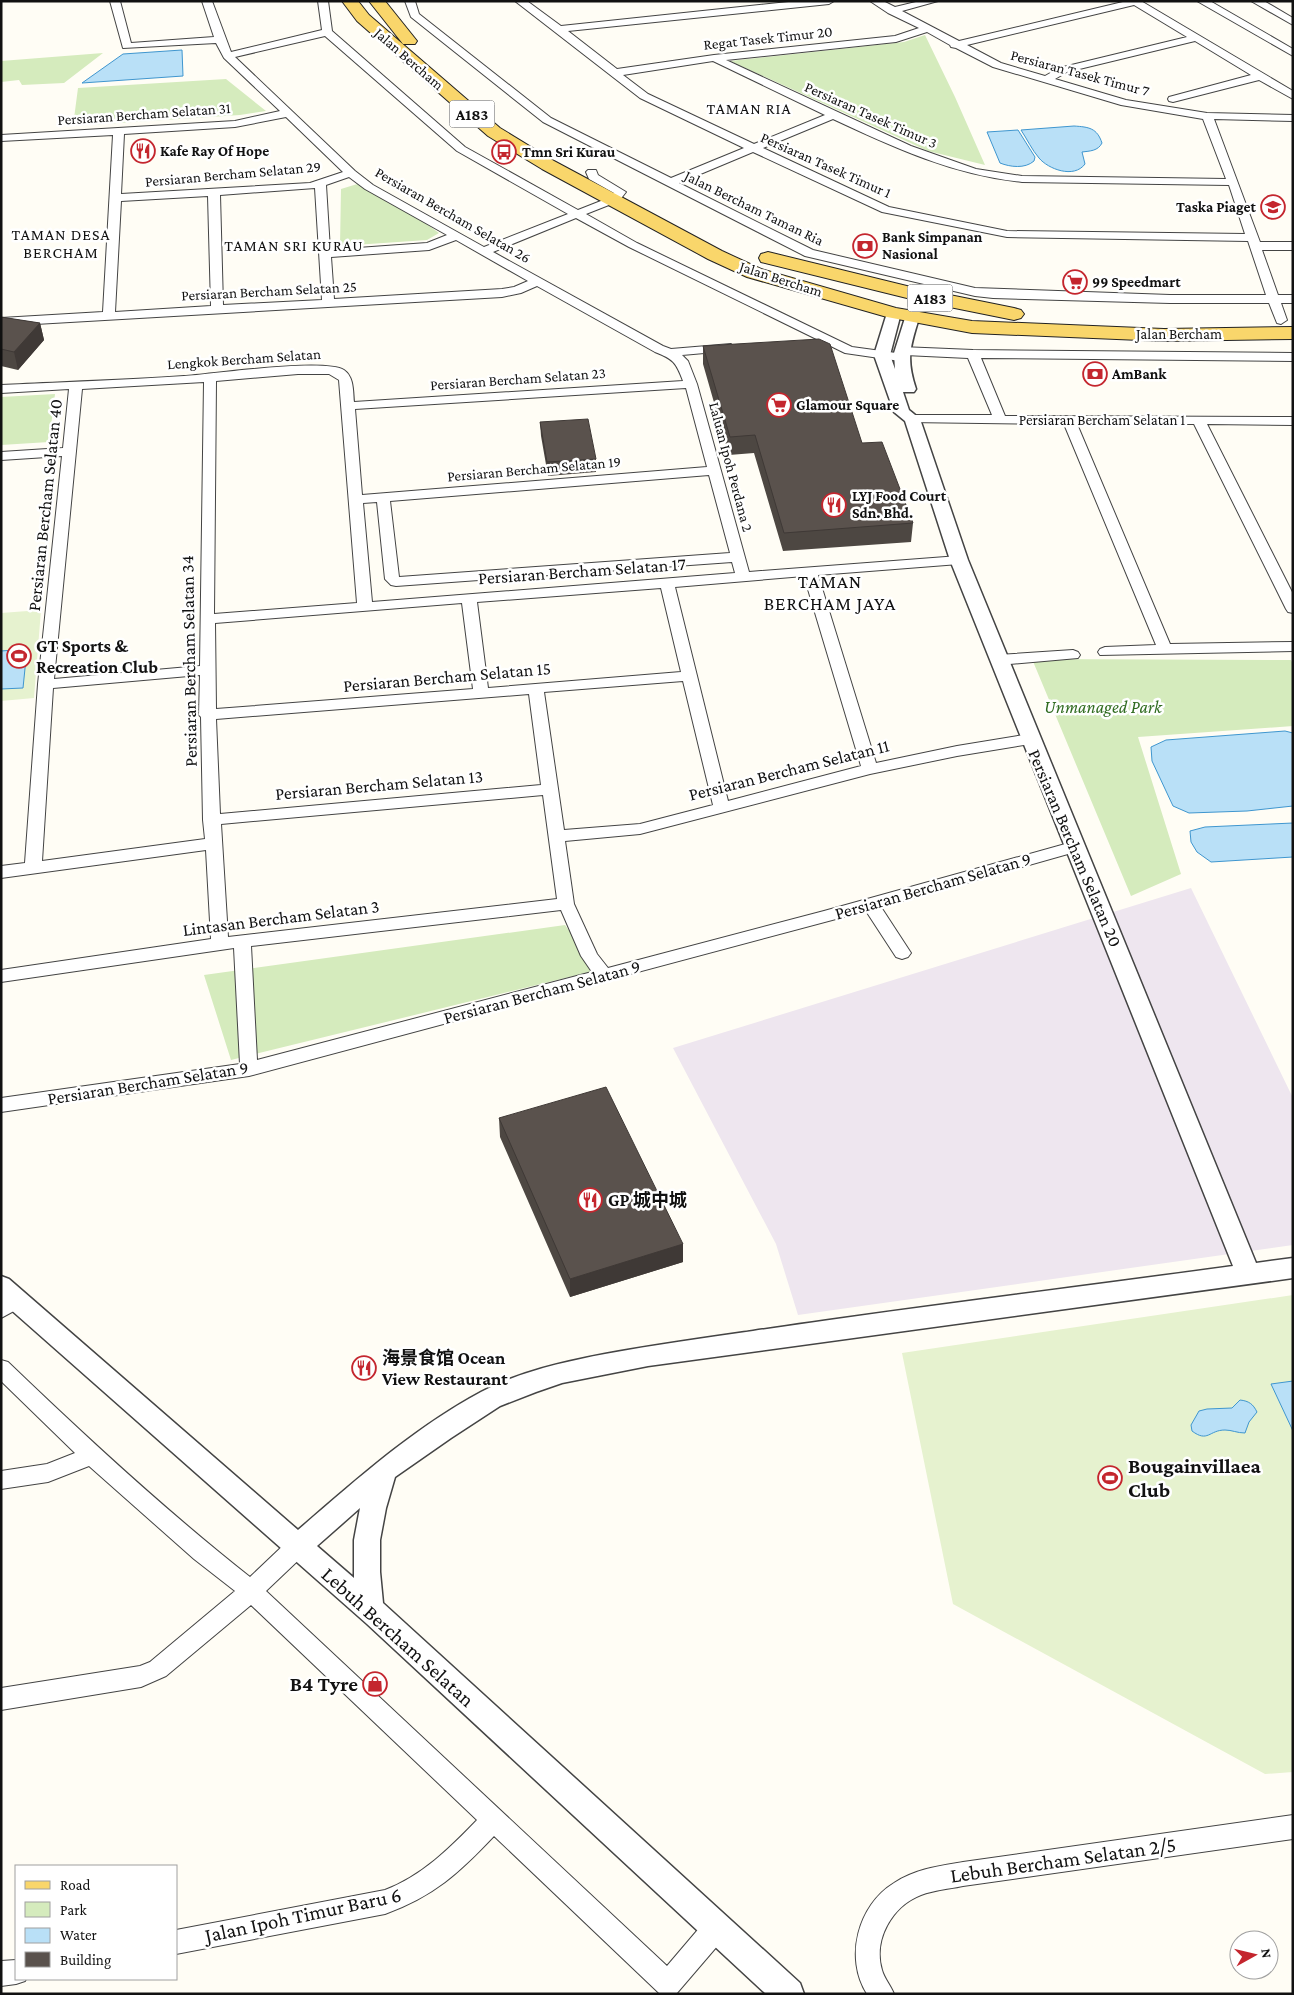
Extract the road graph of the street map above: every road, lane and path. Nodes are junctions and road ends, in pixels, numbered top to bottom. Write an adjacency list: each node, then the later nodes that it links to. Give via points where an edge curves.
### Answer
1 (115, 1): 21 (street, via 127,46)
2 (207, 1): 21 (street, Persiaran Bercham Selatan 26)
3 (322, 1): 19 (street)
4 (350, 1): 23 (main road, Jalan Bercham / A183, via 363,18)
5 (363, 1): 23 (main road)
6 (377, 1): 42 (main road, Jalan Bercham / A183, via 408,40 486,109)
7 (410, 1): 45 (street, Jalan Bercham Taman Ria, via 415,15 547,120)
8 (520, 1): 17 (street, Persiaran Tasek Timur 1)
9 (829, 1): 17 (street)
10 (875, 1): 15 (street, Persiaran Tasek Timur 7)
11 (933, 1): 15 (street)
12 (1202, 1): 24 (street)
13 (1256, 1): 16 (street)
14 (1135, 2): 20 (street); 22 (street)
15 (892, 10): 18 (street, Persiaran Tasek Timur 7)
16 (1291, 19)
17 (559, 29): 27 (street, Persiaran Tasek Timur 1)
18 (926, 29): 22 (street, Persiaran Tasek Timur 7); 26 (street, Regat Tasek Timur 20, via 896,39)
19 (328, 32): 25 (street); 50 (street, via 461,149)
20 (1196, 38): 28 (street); 29 (street, via 1063,70)
21 (220, 40): 25 (street, Persiaran Bercham Selatan 26)
22 (956, 45): 29 (street, Persiaran Tasek Timur 7, via 997,65)
23 (397, 49): 49 (main road, Jalan Bercham / A183, via 494,132 548,165)
24 (1293, 53)
25 (228, 56): 32 (street, Persiaran Bercham Selatan 26)
26 (714, 58): 27 (street, Regat Tasek Timur 20); 33 (street, Persiaran Tasek Timur 3)
27 (613, 73): 41 (street, Persiaran Tasek Timur 1, via 644,96)
28 (1260, 76): 30 (street); 31 (street)
29 (1046, 80): 34 (street, Persiaran Tasek Timur 7, via 1125,103)
30 (1293, 96)
31 (1173, 98)
32 (288, 113): 36 (street, Persiaran Bercham Selatan 26); 38 (street, Persiaran Bercham Selatan 31, via 235,124)
33 (834, 115): 41 (street); 44 (street, Persiaran Tasek Timur 3, via 935,160 1009,178)
34 (1207, 116): 35 (street, Persiaran Tasek Timur 7); 44 (street)
35 (1293, 118)
36 (298, 122): 37 (street); 43 (street, Persiaran Bercham Selatan 26)
37 (282, 126)
38 (119, 136): 39 (street, Persiaran Bercham Selatan 31); 40 (street, Persiaran Bercham Selatan 31); 48 (street)
39 (228, 136)
40 (1, 138)
41 (752, 149): 45 (street); 52 (street, Persiaran Tasek Timur 1, via 872,205 989,232)
42 (592, 172): 49 (street, via 594,177 620,192); 55 (main road, Jalan Bercham / A183)
43 (352, 173): 46 (street, Persiaran Bercham Selatan 29); 51 (street, Persiaran Bercham Selatan 26, via 369,187)
44 (1233, 182): 52 (street)
45 (669, 183): 58 (street, Jalan Bercham Taman Ria, via 818,257 975,292)
46 (320, 184): 47 (street, Persiaran Bercham Selatan 29); 56 (street)
47 (214, 192): 48 (street, Persiaran Bercham Selatan 29); 61 (street)
48 (115, 198): 63 (street)
49 (615, 199): 50 (street); 62 (main road, Jalan Bercham / A183, via 716,255 754,272)
50 (578, 215): 54 (street); 67 (street)
51 (456, 236): 54 (street, Persiaran Bercham Selatan 26); 56 (street, via 429,246)
52 (1254, 242): 53 (street, Persiaran Tasek Timur 1); 58 (street)
53 (1293, 246)
54 (484, 252): 57 (street, Persiaran Bercham Selatan 26)
55 (748, 253): 62 (main road, via 765,264 902,303); 64 (main road, Jalan Bercham / A183, via 969,306)
56 (325, 254): 60 (street)
57 (537, 281): 60 (street, Persiaran Bercham Selatan 25, via 502,294); 70 (street, Persiaran Bercham Selatan 26)
58 (1274, 299): 59 (street, Jalan Bercham Taman Ria); 66 (street)
59 (1293, 299)
60 (328, 304): 61 (street, Persiaran Bercham Selatan 25)
61 (217, 310): 63 (street, Persiaran Bercham Selatan 25)
62 (906, 313): 64 (main road, via 939,310 998,319 1039,321); 66 (main road, Jalan Bercham / A183, via 972,326 1065,332 1164,334); 71 (street); 73 (street)
63 (109, 316): 65 (street, Persiaran Bercham Selatan 25)
64 (1067, 318): 66 (main road, Jalan Bercham / A183)
65 (1, 322)
66 (1289, 327)
67 (827, 340): 68 (street); 73 (street, via 858,353)
68 (798, 342)
69 (740, 346): 70 (street)
70 (670, 353): 75 (street, Persiaran Bercham Selatan 26)
71 (900, 354): 72 (street); 73 (street); 81 (street, via 901,369 916,411)
72 (973, 354): 74 (street); 82 (street)
73 (882, 355): 81 (street, via 902,412)
74 (1293, 357)
75 (685, 367): 77 (street, Laluan Ipoh Perdana 2)
76 (210, 378): 78 (street, Lengkok Bercham Selatan); 80 (street, Lengkok Bercham Selatan, via 335,371 346,378); 101 (street, Persiaran Bercham Selatan 34, via 206,542)
77 (691, 384): 80 (street, Persiaran Bercham Selatan 23); 88 (street, Laluan Ipoh Perdana 2)
78 (76, 385): 79 (street, Lengkok Bercham Selatan); 86 (street, Persiaran Bercham Selatan 40)
79 (1, 388)
80 (347, 406): 90 (street, Lengkok Bercham Selatan)
81 (912, 420): 82 (street, Persiaran Bercham Selatan 1); 92 (street, Persiaran Bercham Selatan 20)
82 (1000, 420): 83 (street, Persiaran Bercham Selatan 1)
83 (1069, 420): 84 (street, Persiaran Bercham Selatan 1); 103 (street)
84 (1199, 420): 85 (street, Persiaran Bercham Selatan 1); 100 (street)
85 (1293, 421)
86 (69, 452): 87 (street); 109 (street, Persiaran Bercham Selatan 40)
87 (1, 456)
88 (715, 470): 89 (street, Persiaran Bercham Selatan 19); 91 (street, Laluan Ipoh Perdana 2)
89 (383, 497): 90 (street, Persiaran Bercham Selatan 19); 95 (street, via 393,581)
90 (355, 500): 99 (street, Lengkok Bercham Selatan)
91 (738, 558): 94 (street, Laluan Ipoh Perdana 2); 95 (street)
92 (959, 560): 93 (street, Persiaran Bercham Selatan 17); 106 (street, Persiaran Bercham Selatan 20)
93 (810, 572): 94 (street, Persiaran Bercham Selatan 17); 114 (street)
94 (744, 577): 96 (street, Persiaran Bercham Selatan 17)
95 (442, 580): 98 (street)
96 (667, 584): 97 (street, Persiaran Bercham Selatan 17); 108 (street)
97 (469, 599): 98 (street, Persiaran Bercham Selatan 17); 111 (street)
98 (444, 601): 99 (street, Persiaran Bercham Selatan 17)
99 (365, 607): 101 (street, Persiaran Bercham Selatan 17)
100 (1293, 609)
101 (208, 619): 107 (street, Persiaran Bercham Selatan 34)
102 (1293, 646): 103 (street)
103 (1165, 649): 104 (street)
104 (1105, 652)
105 (1073, 655): 106 (street)
106 (998, 660): 113 (street, Persiaran Bercham Selatan 20)
107 (208, 670): 109 (street); 112 (street, Persiaran Bercham Selatan 34)
108 (689, 676): 110 (street, Persiaran Bercham Selatan 15); 116 (street)
109 (46, 684): 121 (street, Persiaran Bercham Selatan 40)
110 (536, 689): 111 (street, Persiaran Bercham Selatan 15); 115 (street)
111 (481, 693): 112 (street, Persiaran Bercham Selatan 15)
112 (208, 715): 117 (street, Persiaran Bercham Selatan 34)
113 (1030, 739): 114 (street, Persiaran Bercham Selatan 11, via 957,750); 120 (street, Persiaran Bercham Selatan 20)
114 (870, 769): 116 (street, Persiaran Bercham Selatan 11)
115 (550, 789): 117 (street, Persiaran Bercham Selatan 13); 118 (street)
116 (722, 807): 118 (street, Persiaran Bercham Selatan 11, via 640,829)
117 (211, 820): 119 (street, Persiaran Bercham Selatan 34)
118 (557, 836): 123 (street)
119 (212, 844): 121 (street); 126 (street, Persiaran Bercham Selatan 34)
120 (1076, 846): 124 (street, Persiaran Bercham Selatan 9); 133 (street, Persiaran Bercham Selatan 20)
121 (33, 868): 122 (street)
122 (1, 872)
123 (566, 904): 125 (street, Lintasan Bercham Selatan 3); 129 (street, via 590,956)
124 (870, 904): 127 (street); 129 (street, Persiaran Bercham Selatan 9)
125 (242, 942): 126 (street, Lintasan Bercham Selatan 3); 130 (street)
126 (220, 944): 128 (street, Lintasan Bercham Selatan 3)
127 (902, 953)
128 (1, 976)
129 (604, 976): 130 (street, Persiaran Bercham Selatan 9)
130 (249, 1069): 131 (street, Persiaran Bercham Selatan 9)
131 (1, 1105)
132 (1293, 1268): 133 (street)
133 (1248, 1274): 137 (street, via 778,1337 578,1369 530,1383 492,1399)
134 (6, 1298): 139 (street, Lebuh Bercham Selatan)
135 (1, 1368): 136 (street)
136 (92, 1456): 138 (street, via 48,1473); 140 (street)
137 (385, 1470): 139 (street); 141 (street, via 373,1502 366,1536)
138 (1, 1480)
139 (298, 1546): 140 (street); 141 (street, Lebuh Bercham Selatan)
140 (251, 1591): 142 (street, via 165,1663 144,1675); 143 (street)
141 (370, 1609): 145 (street, Lebuh Bercham Selatan)
142 (1, 1699)
143 (493, 1821): 145 (street, via 668,1984); 146 (street, Jalan Ipoh Timur Baru 6, via 430,1882 406,1896)
144 (1293, 1827): 150 (street, Lebuh Bercham Selatan 2/5, via 937,1879 913,1886 884,1908 874,1924 866,1948 870,1975)
145 (716, 1928): 149 (street, Lebuh Bercham Selatan)
146 (178, 1942)
147 (15, 1972): 148 (street)
148 (1, 1974)
149 (788, 1994)
150 (882, 1994)

